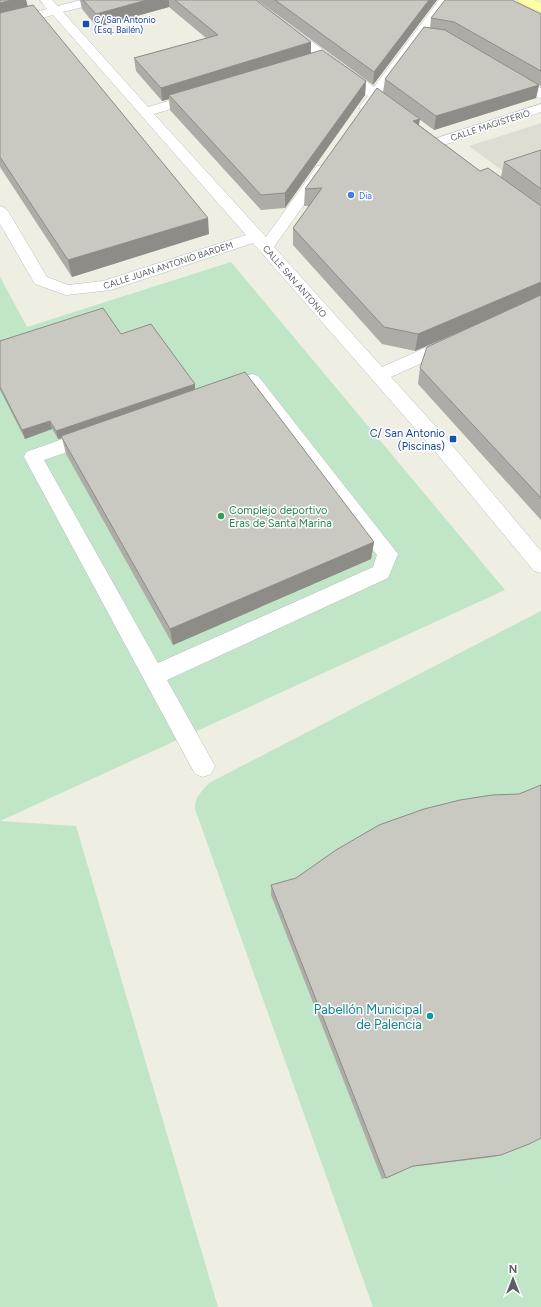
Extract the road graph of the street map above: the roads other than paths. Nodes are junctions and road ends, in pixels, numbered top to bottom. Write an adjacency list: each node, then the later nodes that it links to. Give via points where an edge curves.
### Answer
1 (46, 0): 7 (street, CALLE SAN ANTONIO)
2 (95, 0): 7 (street)
3 (247, 0): 13 (street, via 318,59)
4 (445, 0): 9 (street)
5 (524, 0): 6 (main road)
6 (541, 8)
7 (54, 10): 8 (street); 16 (street, CALLE SAN ANTONIO)
8 (0, 25)
9 (419, 35): 10 (street); 13 (street)
10 (433, 37)
11 (501, 70): 14 (street)
12 (214, 91): 16 (street)
13 (374, 94): 17 (street); 18 (street)
14 (541, 94)
15 (541, 108): 20 (street, CALLE MAGISTERIO)
16 (145, 112): 24 (street, CALLE SAN ANTONIO)
17 (405, 117)
18 (358, 119)
19 (428, 134): 20 (street)
20 (439, 142): 21 (street)
21 (454, 153)
22 (330, 158): 24 (street)
23 (0, 211): 24 (street, CALLE JUAN ANTONIO BARDEM, via 40,280 66,290 105,286)
24 (261, 242): 26 (street, CALLE SAN ANTONIO)
25 (463, 338): 26 (street)
26 (379, 375): 29 (street, CALLE SAN ANTONIO)
27 (207, 396): 30 (street, via 252,380 388,554 381,572)
28 (105, 431): 30 (street, via 33,457)
29 (540, 563)
30 (153, 676): 31 (street)
31 (203, 766)

